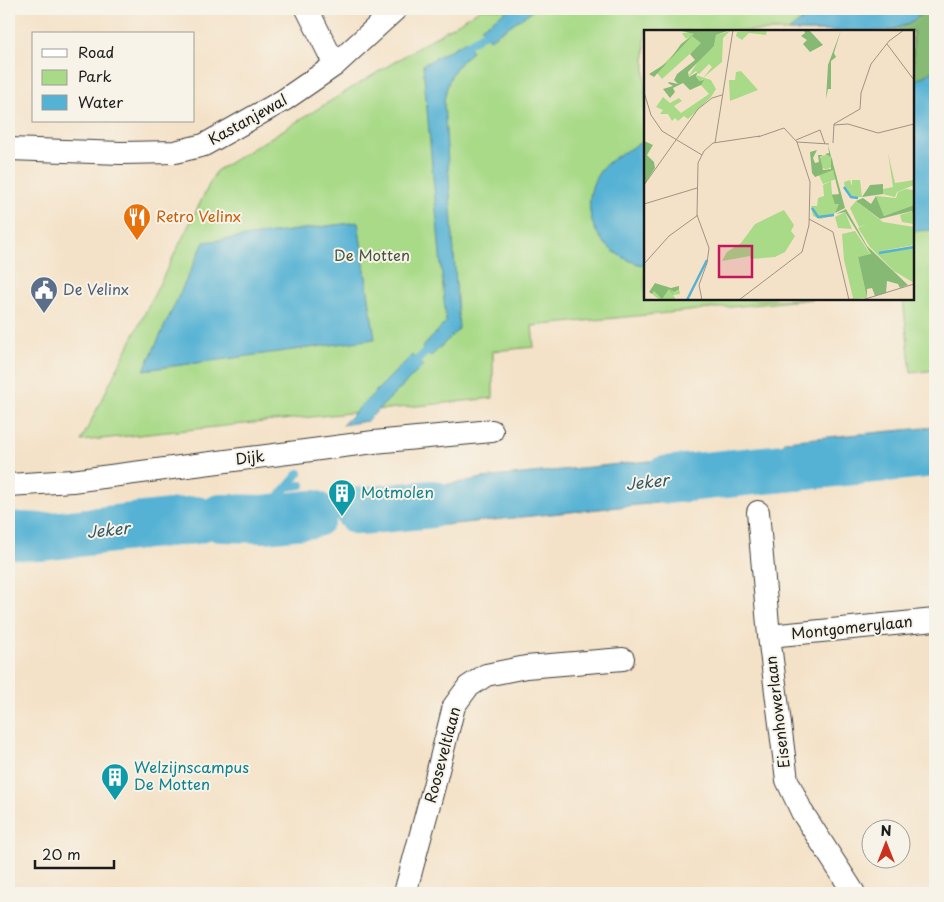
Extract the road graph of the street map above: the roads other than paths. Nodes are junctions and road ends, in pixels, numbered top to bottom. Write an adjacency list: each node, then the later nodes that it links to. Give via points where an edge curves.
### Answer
1 (307, 9): 3 (street)
2 (396, 9): 3 (street, Kastanjewal)
3 (335, 66): 4 (street, Kastanjewal, via 284,100 204,144 175,152)
4 (9, 149)
5 (492, 431): 6 (street, Dijk, via 374,442 72,481)
6 (9, 485)
7 (758, 512): 9 (street, Eisenhowerlaan)
8 (935, 620): 9 (street, Montgomerylaan)
9 (769, 636): 12 (street, Eisenhowerlaan, via 787,780 802,812)
10 (623, 659): 11 (street, Rooseveltlaan, via 526,667 486,675 468,687 454,706)
11 (405, 893)
12 (854, 893)

